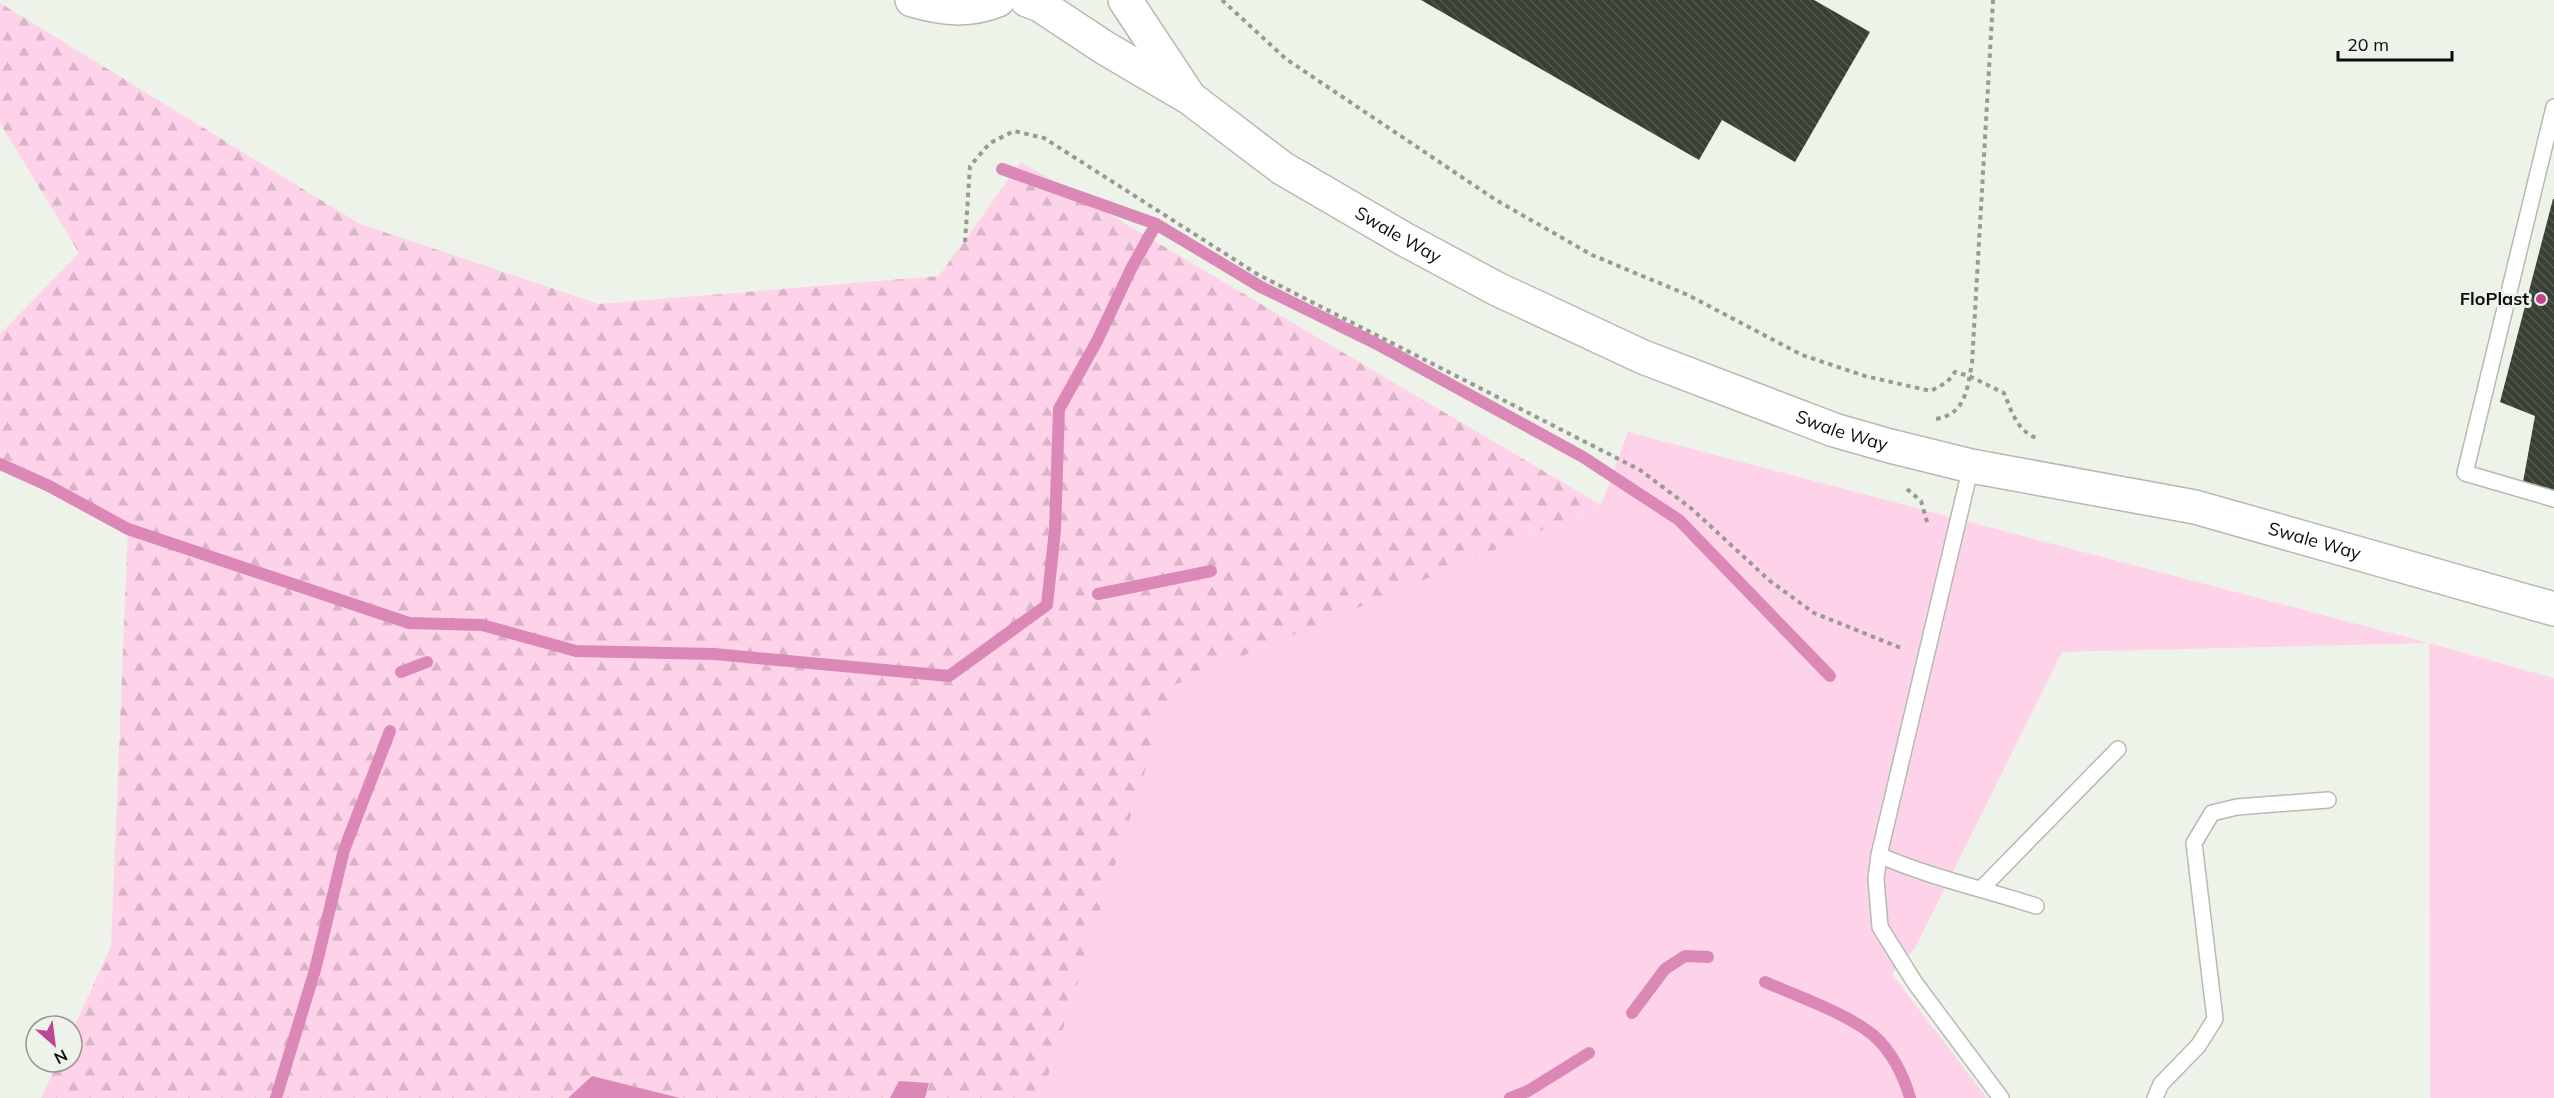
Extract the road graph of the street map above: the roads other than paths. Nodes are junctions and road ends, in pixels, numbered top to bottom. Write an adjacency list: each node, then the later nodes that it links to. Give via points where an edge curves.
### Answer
1 (912, 0): 2 (street, via 942,9 978,8)
2 (998, 0)
3 (1027, 0): 5 (street, Swale Way)
4 (1125, 0): 5 (street, Swale Way)
5 (1190, 98): 7 (street, Swale Way, via 1282,168 1497,289 1643,357 1834,430)
6 (2554, 107): 8 (lane, via 2465,473)
7 (1971, 466): 9 (street, Swale Way, via 2195,507); 12 (lane)
8 (2554, 499)
9 (2554, 609)
10 (2118, 749): 13 (lane)
11 (2328, 800): 16 (lane, via 2237,807 2212,813 2194,843 2215,1019 2198,1046 2161,1084)
12 (1879, 855): 13 (lane, via 1916,871); 15 (lane, via 1876,879 1880,927 1915,983)
13 (1982, 888): 14 (lane)
14 (2036, 906)
15 (2001, 1098)
16 (2156, 1098)

